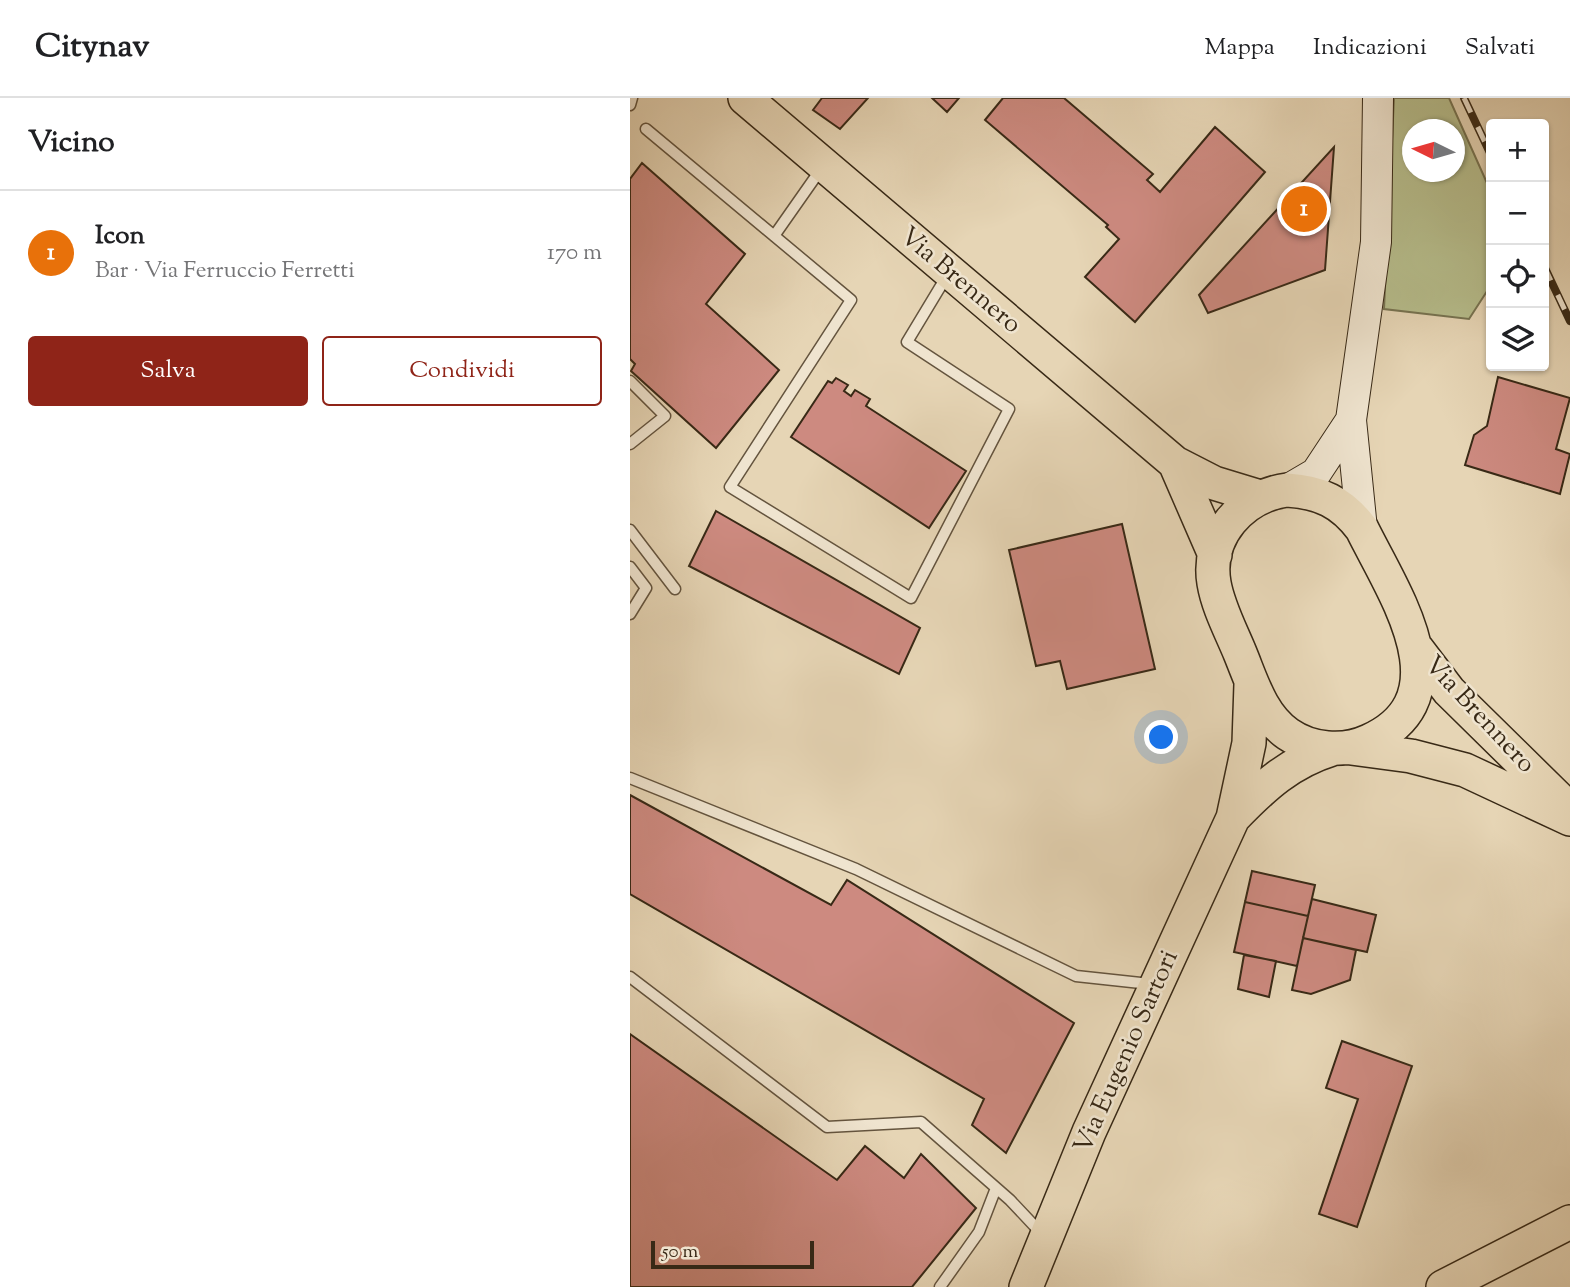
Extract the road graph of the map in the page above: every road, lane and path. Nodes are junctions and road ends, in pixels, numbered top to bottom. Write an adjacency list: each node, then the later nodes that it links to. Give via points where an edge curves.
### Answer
1 (632, 98): 4 (lane)
2 (745, 98): 6 (main road, Via Brennero)
3 (1378, 98): 10 (main road, via 1376,242)
4 (630, 105)
5 (646, 129): 7 (lane)
6 (823, 166): 7 (lane); 8 (main road, Via Brennero)
7 (774, 236): 8 (lane, via 851,300 730,487 911,598 1009,409 907,342)
8 (949, 271): 12 (main road, Via Brennero)
9 (630, 381): 11 (lane, via 665,416)
10 (1351, 420): 13 (main road, via 1316,473); 14 (main road)
11 (630, 444)
12 (1175, 463): 13 (main road, Via Brennero, via 1214,483); 16 (main road, Via Brennero)
13 (1273, 494): 14 (main road, via 1309,491 1333,500); 16 (main road, via 1230,520)
14 (1362, 529): 20 (main road)
15 (630, 530): 18 (lane)
16 (1214, 555): 21 (main road, via 1217,597)
17 (630, 567): 19 (lane, via 646,588)
18 (675, 589)
19 (630, 614)
20 (1417, 649): 22 (main road, via 1418,680 1402,716 1377,738); 24 (main road, Via Brennero, via 1456,699)
21 (1251, 681): 22 (main road, via 1281,729 1300,741); 25 (main road, Via Eugenio Sartori, via 1249,743)
22 (1340, 748): 25 (main road, Via Eugenio Sartori, via 1305,758 1279,774); 26 (main road, Via Brennero, via 1411,756 1465,770)
23 (630, 778): 28 (lane, via 856,869 1076,976)
24 (1570, 810)
25 (1233, 818): 28 (main road, Via Eugenio Sartori)
26 (1570, 819)
27 (630, 977): 29 (lane, via 827,1127 922,1122)
28 (1157, 985): 31 (main road, Via Eugenio Sartori)
29 (996, 1188): 31 (lane); 32 (lane, via 979,1232)
30 (1570, 1222): 34 (main road)
31 (1046, 1238): 33 (main road, Via Eugenio Sartori)
32 (940, 1287)
33 (1026, 1287)
34 (1443, 1287)

